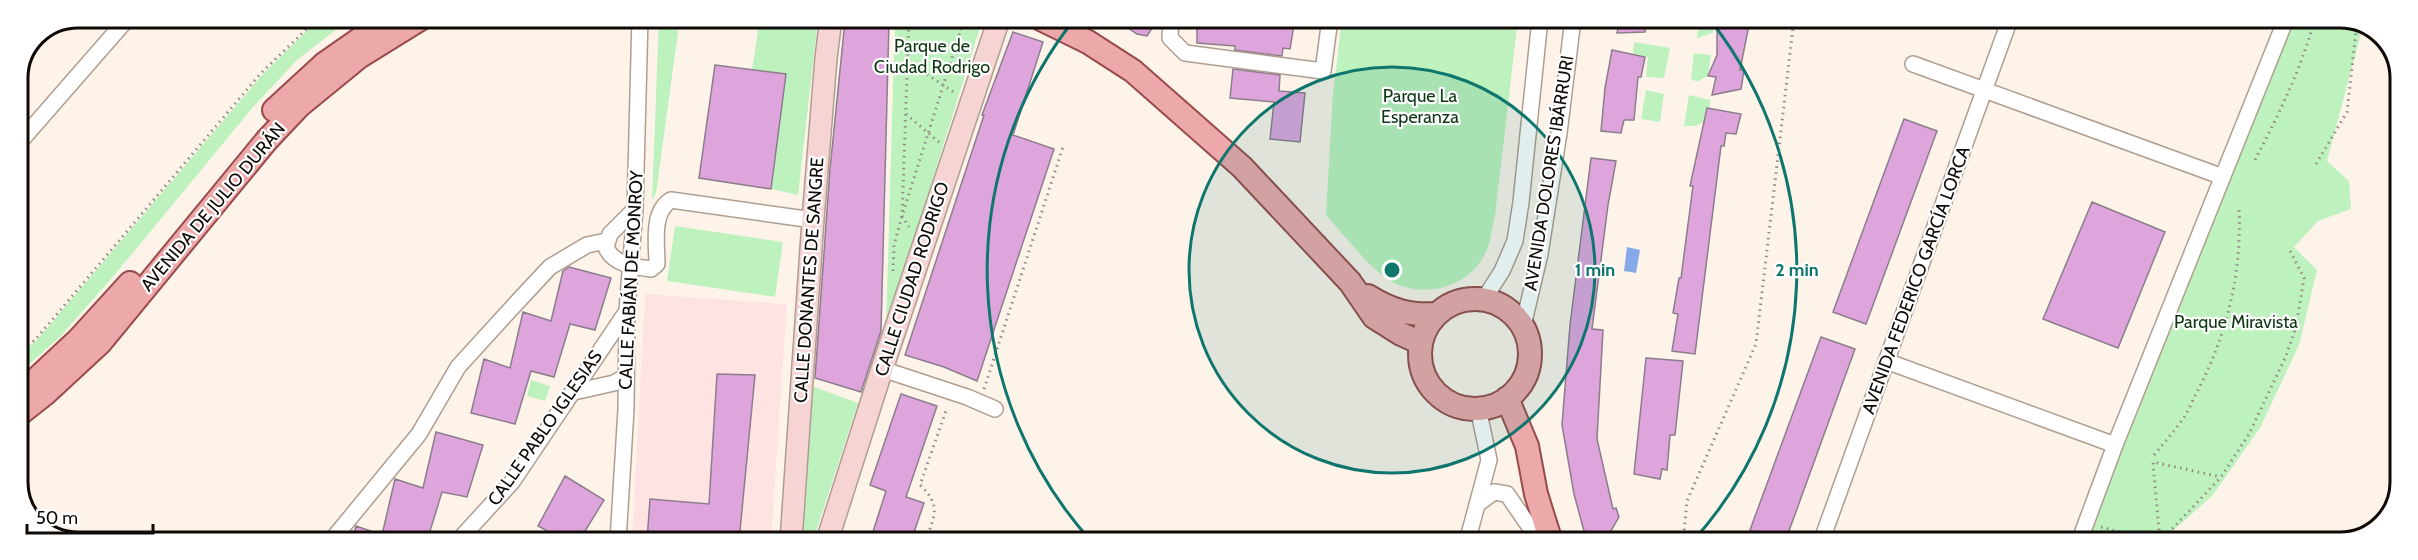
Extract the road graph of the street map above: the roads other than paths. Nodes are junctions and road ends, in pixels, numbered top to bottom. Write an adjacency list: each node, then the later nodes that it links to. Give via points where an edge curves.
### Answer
1 (119, 28): 16 (street)
2 (376, 28): 33 (main road, AVENIDA DE JULIO DURÁN, via 324,64 284,99 108,309)
3 (406, 28): 36 (main road, AVENIDA DE JULIO DURÁN, via 359,57 299,106 100,343)
4 (640, 28): 18 (street, CALLE FABIÁN DE MONROY)
5 (830, 28): 19 (main road, CALLE DONANTES DE SANGRE)
6 (996, 28): 31 (main road, CALLE CIUDAD RODRIGO)
7 (1059, 28): 22 (main road, via 1133,71 1242,167)
8 (1171, 28): 9 (street, via 1170,38 1185,53 1323,71)
9 (1329, 28)
10 (1539, 28): 23 (street, AVENIDA DOLORES IBÁRRURI, via 1515,241)
11 (1572, 28): 26 (street, AVENIDA DOLORES IBÁRRURI, via 1540,254)
12 (2007, 28): 15 (street, AVENIDA FEDERICO GARCÍA LORCA)
13 (2282, 28): 17 (street)
14 (1913, 64): 15 (street)
15 (1984, 90): 17 (street); 29 (street, AVENIDA FEDERICO GARCÍA LORCA)
16 (28, 125)
17 (2223, 177): 40 (street)
18 (635, 209): 20 (street); 21 (street, CALLE FABIÁN DE MONROY)
19 (813, 220): 21 (street, via 671,200 658,218 657,264 651,269); 45 (main road, CALLE DONANTES DE SANGRE)
20 (606, 241): 21 (street, via 611,256); 42 (street, via 587,245 550,267 509,310 458,368 419,434)
21 (630, 267): 24 (street, CALLE FABIÁN DE MONROY)
22 (1350, 282): 25 (main road, via 1391,310 1417,316); 27 (main road, via 1374,316)
23 (1484, 299): 25 (main road, via 1451,304); 26 (main road, via 1500,304)
24 (627, 311): 28 (street, CALLE PABLO IGLESIAS); 30 (street, CALLE FABIÁN DE MONROY)
25 (1437, 314): 27 (main road)
26 (1523, 326): 35 (main road, via 1529,350 1527,373)
27 (1421, 343): 37 (main road, via 1425,376 1434,390 1462,407)
28 (597, 356): 30 (street, via 619,354); 34 (street, CALLE PABLO IGLESIAS)
29 (1886, 361): 40 (street); 50 (street, AVENIDA FEDERICO GARCÍA LORCA)
30 (626, 369): 32 (street, via 614,383); 38 (street, CALLE FABIÁN DE MONROY)
31 (882, 369): 39 (street); 46 (main road, CALLE CIUDAD RODRIGO)
32 (600, 385): 34 (street); 38 (street)
33 (29, 386)
34 (573, 392): 43 (street, CALLE PABLO IGLESIAS, via 512,482)
35 (1507, 398): 37 (main road); 49 (main road, via 1527,446)
36 (29, 407)
37 (1478, 408): 41 (street, via 1489,460)
38 (626, 409): 44 (street, CALLE FABIÁN DE MONROY)
39 (995, 409)
40 (2115, 445): 51 (street)
41 (1479, 503): 47 (street); 48 (street, via 1494,492 1507,494)
42 (339, 531)
43 (467, 531)
44 (619, 531)
45 (792, 531)
46 (830, 531)
47 (1470, 531)
48 (1532, 531)
49 (1548, 531)
50 (1825, 531)
51 (2083, 531)

